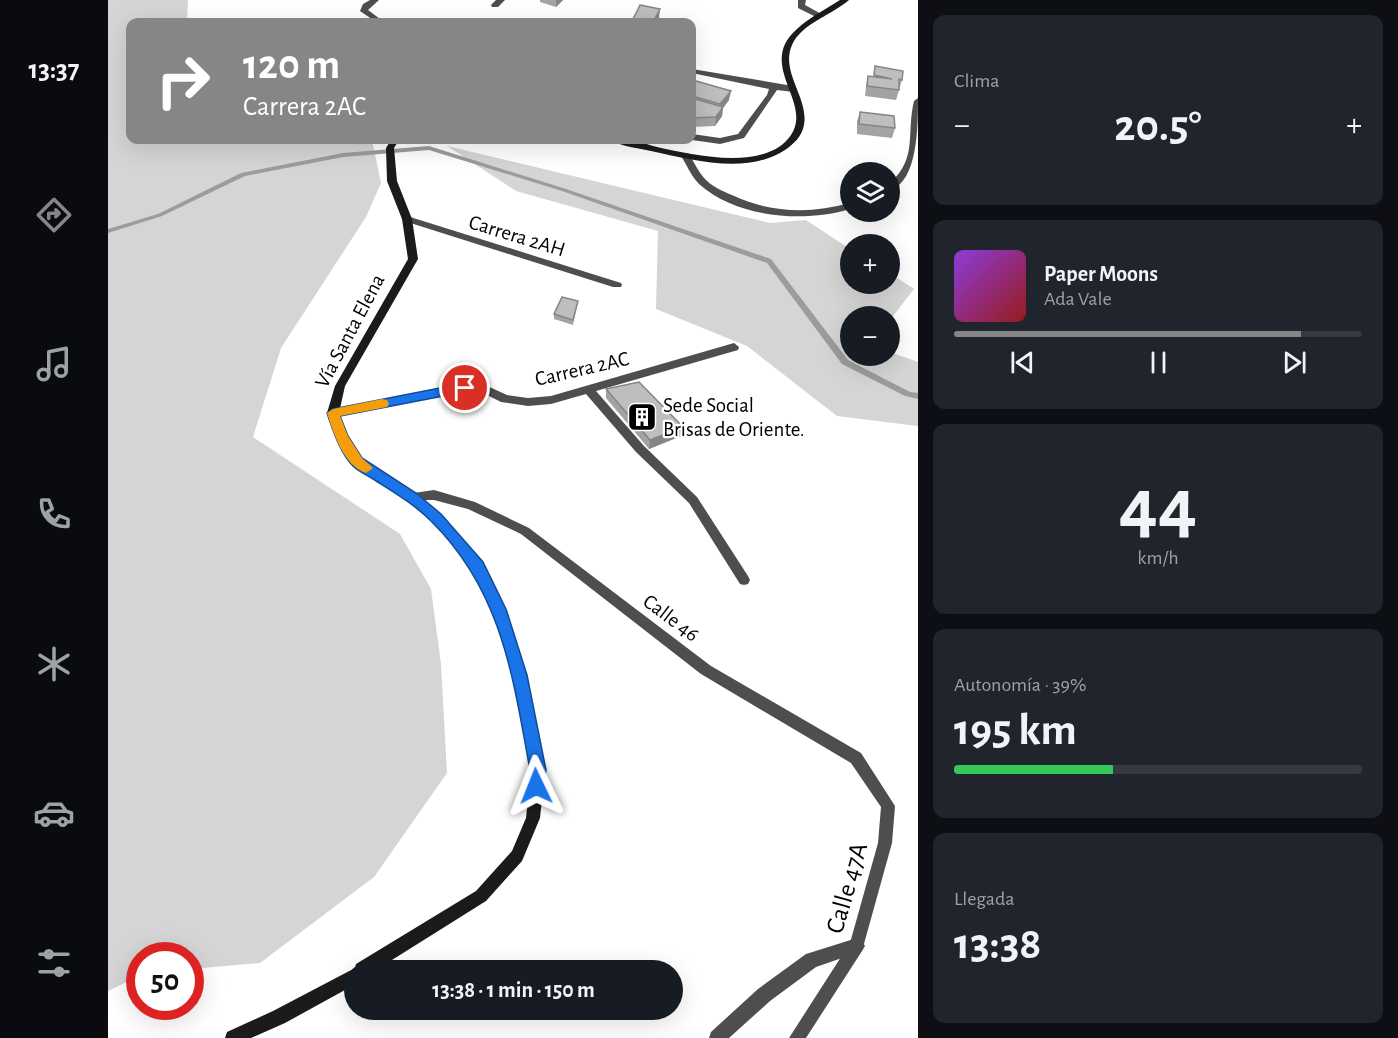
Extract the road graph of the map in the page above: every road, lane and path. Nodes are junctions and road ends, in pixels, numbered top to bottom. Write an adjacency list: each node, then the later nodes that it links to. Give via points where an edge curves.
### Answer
1 (375, 0): 5 (street, via 364,11)
2 (802, 0): 4 (street, via 805,10)
3 (845, 0): 4 (main road)
4 (821, 16): 8 (main road, via 799,31 787,47 786,65)
5 (374, 18)
6 (696, 72): 7 (street)
7 (774, 87): 8 (street); 10 (street, via 741,136 720,141)
8 (793, 89): 13 (main road, via 800,116 798,134 780,152 748,161)
9 (918, 101): 14 (street, via 908,170)
10 (696, 138)
11 (634, 144): 13 (main road)
12 (392, 149): 16 (main road, Vía Santa Elena, via 392,182)
13 (686, 156): 15 (street, via 702,182 729,198 768,211 808,215)
14 (900, 178)
15 (840, 210)
16 (407, 219): 17 (street, Carrera 2AH); 20 (main road, Vía Santa Elena, via 413,259 340,386)
17 (617, 285)
18 (734, 347): 19 (street, Carrera 2AC)
19 (589, 390): 20 (street, Carrera 2AC, via 528,402 505,399 483,388 465,388); 22 (street, via 639,449 693,500)
20 (333, 413): 21 (main road, Vía Santa Elena, via 357,462)
21 (411, 496): 23 (street, Calle 46, via 434,495 471,505 525,531 706,670 856,758); 25 (main road, Vía Santa Elena, via 478,566 499,609 520,675 538,770 533,818 517,856 481,896)
22 (744, 580)
23 (888, 806): 24 (street, Calle 47A, via 885,843)
24 (857, 946): 28 (street, via 812,960 764,995); 29 (street, Calle 47A)
25 (378, 960)
26 (344, 981): 27 (main road)
27 (233, 1038)
28 (717, 1038)
29 (797, 1038)

